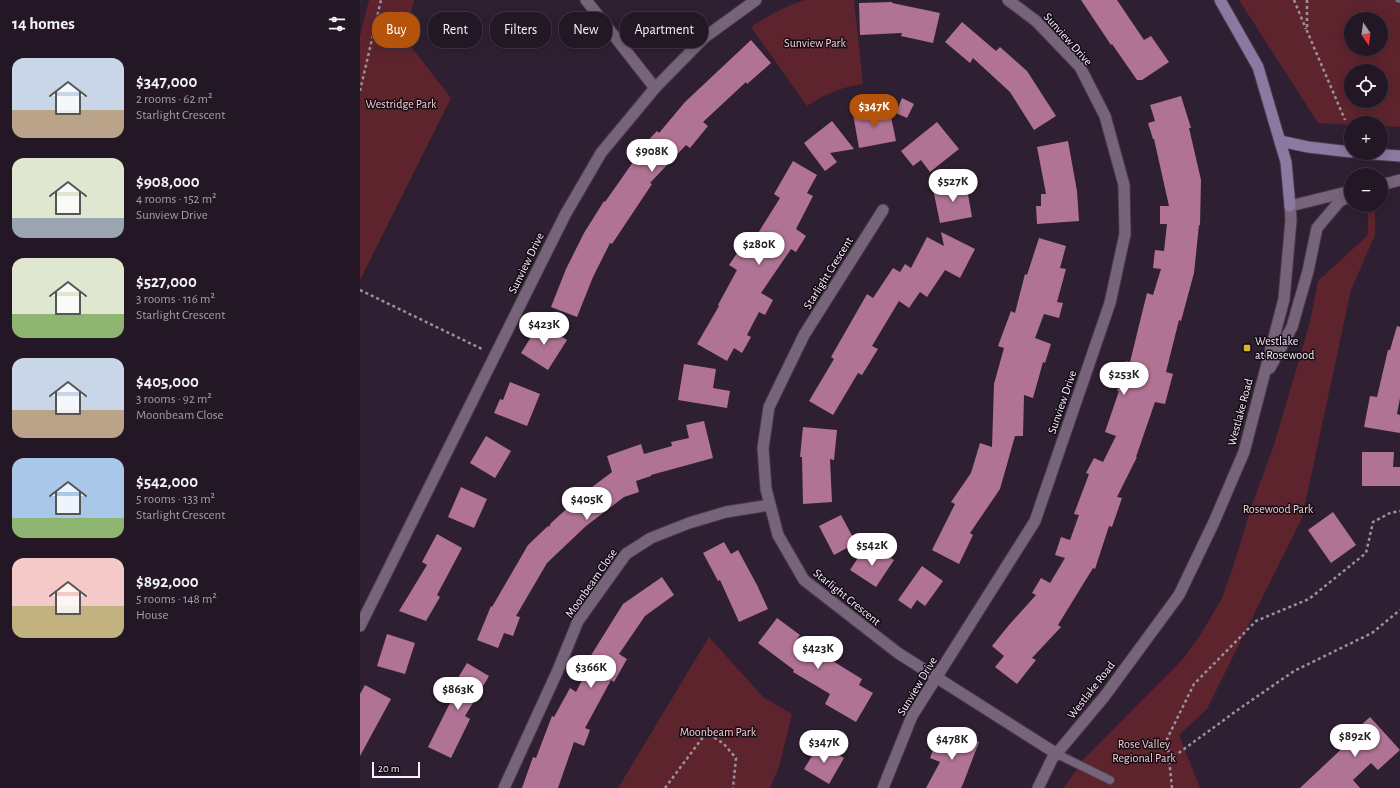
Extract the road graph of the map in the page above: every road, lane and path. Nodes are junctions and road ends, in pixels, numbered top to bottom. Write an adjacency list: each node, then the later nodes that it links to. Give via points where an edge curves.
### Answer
1 (381, 0): 10 (path)
2 (586, 0): 9 (street)
3 (756, 0): 9 (street, Sunview Drive, via 705,37)
4 (1008, 0): 29 (street, Sunview Drive, via 1036,21 1080,67 1105,116 1124,185 1125,234 1110,303 1035,521)
5 (1220, 0): 12 (main road, Westlake Road, via 1258,67)
6 (1294, 0): 8 (path)
7 (1307, 0): 8 (path)
8 (1307, 31): 11 (path)
9 (655, 88): 23 (street, Sunview Drive, via 600,153 565,215)
10 (360, 90)
11 (1344, 118)
12 (1280, 141): 13 (main road); 20 (main road, Westlake Road, via 1286,162)
13 (1344, 151)
14 (1388, 155): 15 (main road)
15 (1400, 156)
16 (1400, 180): 17 (street)
17 (1388, 183)
18 (1344, 193): 20 (street)
19 (1344, 199): 24 (street, via 1338,202 1316,228 1308,271 1292,327)
20 (1290, 206): 24 (street, Westlake Road, via 1284,299)
21 (883, 210): 25 (street, Starlight Crescent, via 804,335 768,407 764,448 766,489)
22 (360, 290): 23 (path)
23 (495, 356): 28 (street, Sunview Drive)
24 (1261, 384): 30 (street, Westlake Road, via 1244,452 1179,595 1104,697)
25 (770, 505): 29 (street, Starlight Crescent, via 778,535 804,580 898,653); 33 (street, Moonbeam Close, via 726,512 689,524 651,538 626,554 578,621)
26 (1400, 511): 31 (path, via 1373,522 1366,553 1309,599 1256,621 1194,684 1167,738)
27 (1400, 610): 31 (path, via 1372,633 1294,671)
28 (360, 626)
29 (936, 678): 30 (street, Starlight Crescent); 36 (street, Sunview Drive, via 912,716)
30 (1057, 754): 32 (lane); 37 (street, Westlake Road)
31 (1169, 760): 38 (path)
32 (1110, 780)
33 (504, 788)
34 (666, 788): 35 (path, via 706,733 723,743 736,758)
35 (733, 788)
36 (883, 788)
37 (1038, 788)
38 (1172, 788)

